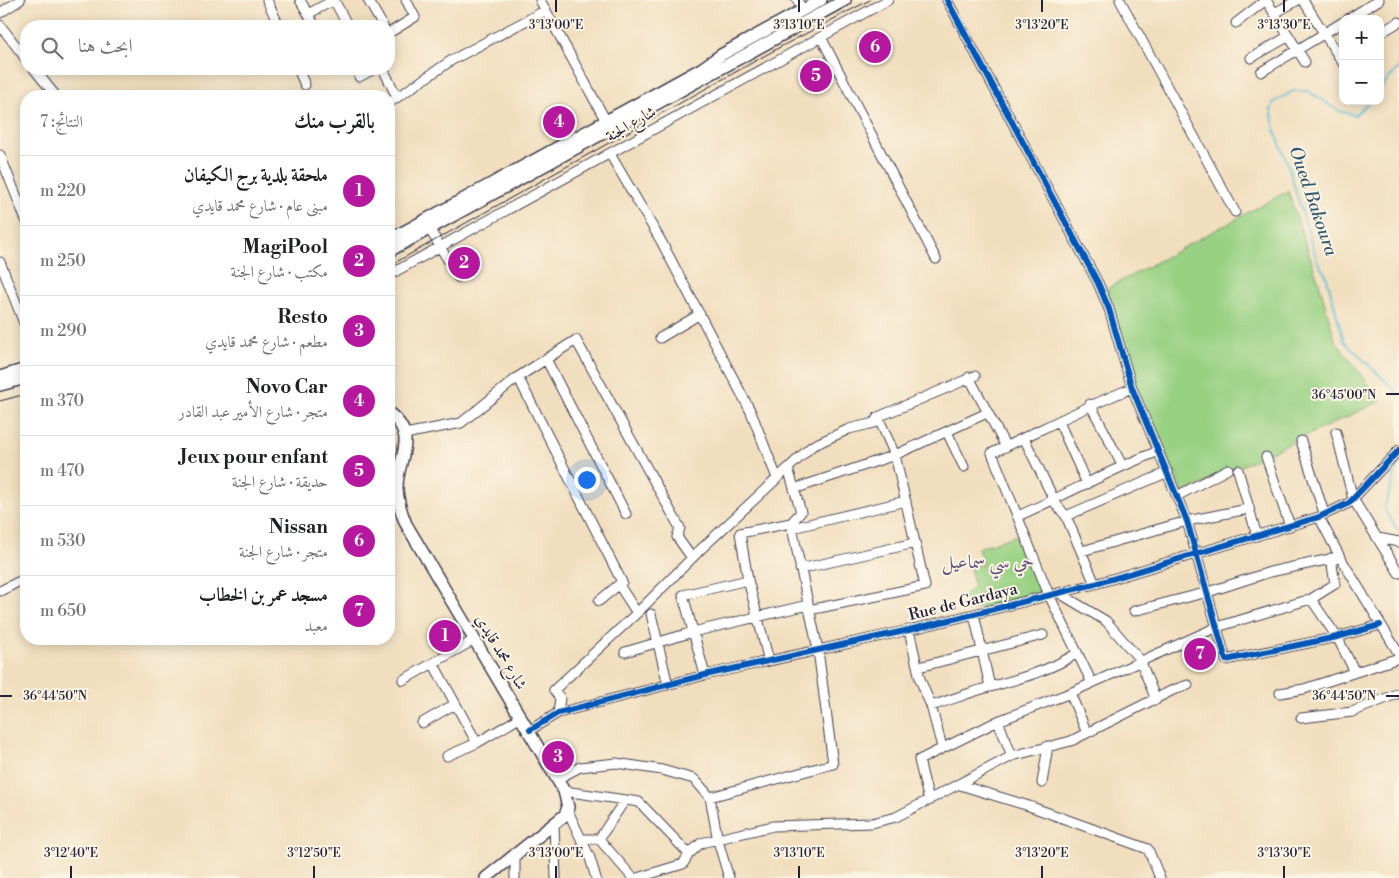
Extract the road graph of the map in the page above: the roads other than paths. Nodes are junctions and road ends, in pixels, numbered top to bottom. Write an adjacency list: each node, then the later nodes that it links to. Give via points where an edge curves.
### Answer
1 (20, 0): 19 (street)
2 (268, 0): 23 (street)
3 (300, 0): 21 (street)
4 (334, 0): 21 (street); 25 (street)
5 (368, 0): 26 (street)
6 (406, 0): 31 (street, via 415,17)
7 (540, 0): 18 (street)
8 (821, 0): 17 (main road)
9 (845, 0): 57 (main road)
10 (888, 0): 35 (street, شارع الجنة)
11 (947, 0): 74 (street, via 1098,283)
12 (1120, 0): 56 (street)
13 (1266, 0): 20 (street); 28 (street)
14 (1298, 0): 20 (street)
15 (1303, 0): 33 (street)
16 (1379, 0): 22 (street)
17 (800, 5): 52 (main road)
18 (546, 10): 51 (street, via 452,60); 52 (street)
19 (0, 13)
20 (1275, 13): 34 (street)
21 (308, 14): 24 (street)
22 (1355, 15)
23 (276, 20)
24 (312, 20)
25 (345, 20)
26 (380, 20)
27 (1399, 22): 32 (street)
28 (1236, 23)
29 (1339, 24): 33 (street)
30 (0, 25): 37 (street)
31 (395, 29)
32 (1384, 31)
33 (1325, 33): 36 (street); 38 (street)
34 (1289, 36): 36 (street); 39 (street)
35 (821, 37): 53 (street, شارع الجنة); 61 (street)
36 (1298, 49): 40 (street); 41 (street)
37 (20, 51)
38 (1339, 55)
39 (1251, 58)
40 (1305, 62)
41 (1261, 72)
42 (39, 75): 48 (street)
43 (301, 75): 47 (street)
44 (363, 75): 46 (street)
45 (386, 75): 49 (street)
46 (359, 77)
47 (305, 84)
48 (51, 90)
49 (394, 90)
50 (395, 93): 51 (street)
51 (397, 97)
52 (606, 121): 58 (main road)
53 (610, 154): 59 (street, شارع الجنة); 66 (street)
54 (0, 155): 55 (street)
55 (20, 205)
56 (1235, 212)
57 (429, 228): 59 (street); 60 (main road)
58 (395, 237)
59 (440, 247): 63 (street, شارع الجنة); 64 (street)
60 (395, 248)
61 (936, 259)
62 (0, 262): 65 (street)
63 (395, 272)
64 (458, 277)
65 (20, 313)
66 (700, 314): 67 (street); 97 (street, via 751,412)
67 (660, 338)
68 (546, 359): 71 (street); 106 (street); 119 (street, via 574,340 578,341 680,527 677,537)
69 (20, 371): 70 (main road)
70 (0, 377)
71 (518, 377): 82 (street, via 461,423); 126 (street, via 622,582)
72 (20, 380): 73 (main road)
73 (0, 385)
74 (1132, 388): 75 (street); 87 (street)
75 (1090, 404): 78 (street); 90 (street)
76 (987, 413): 77 (street, via 972,376); 80 (street); 85 (street)
77 (878, 417): 88 (street); 92 (street, via 874,423 849,429 812,446)
78 (1059, 422): 83 (street); 98 (street)
79 (395, 423): 82 (main road)
80 (947, 432): 88 (street); 91 (street)
81 (1336, 432): 102 (street)
82 (405, 434): 96 (main road, شارع محمد قايدي, via 406,446)
83 (1024, 438): 85 (street); 103 (street)
84 (1301, 441): 107 (street)
85 (1006, 447): 108 (street, via 992,453)
86 (1399, 450): 102 (street, Rue de Gardaya)
87 (1159, 451): 90 (street); 95 (street)
88 (896, 455): 100 (street); 104 (street)
89 (1266, 457): 112 (street)
90 (1122, 465): 98 (street)
91 (964, 467)
92 (788, 468): 97 (street); 100 (street)
93 (1228, 469): 101 (street)
94 (1238, 470): 105 (street)
95 (1168, 472): 101 (street); 109 (street)
96 (395, 476)
97 (777, 478): 119 (street)
98 (1087, 484): 103 (street)
99 (395, 488): 145 (main road, شارع محمد قايدي, via 406,524)
100 (794, 489): 111 (street, via 801,512)
101 (1177, 496): 110 (street)
102 (1354, 499): 107 (street, Rue de Gardaya); 114 (street)
103 (1054, 500): 108 (street); 109 (street)
104 (906, 501): 111 (street); 116 (street)
105 (1248, 509): 110 (street); 113 (street)
106 (626, 514)
107 (1321, 515): 112 (street, Rue de Gardaya); 120 (street)
108 (1018, 516): 130 (street)
109 (1066, 516): 117 (street)
110 (1186, 521): 117 (street); 118 (street)
111 (791, 525): 121 (street); 123 (street, via 740,533)
112 (1290, 526): 113 (street, Rue de Gardaya)
113 (1257, 536): 118 (street, Rue de Gardaya)
114 (1378, 538): 115 (street); 122 (street)
115 (1399, 542)
116 (915, 543): 121 (street); 133 (street, via 925,586)
117 (1082, 551): 125 (street)
118 (1196, 553): 125 (street, Rue de Gardaya); 128 (street)
119 (692, 558): 135 (street)
120 (1336, 558): 128 (street, via 1270,572); 131 (street, via 1335,584); 139 (street)
121 (800, 569): 133 (street)
122 (1399, 573)
123 (748, 580): 138 (street); 142 (street, via 683,595)
124 (20, 581): 127 (street)
125 (1095, 584): 129 (street, Rue de Gardaya)
126 (619, 585): 132 (street); 135 (street)
127 (0, 591)
128 (1208, 592): 134 (street); 140 (street)
129 (1059, 593): 130 (street, Rue de Gardaya); 153 (street, via 1106,621)
130 (1048, 595): 137 (street, Rue de Gardaya); 150 (street)
131 (1311, 599): 140 (street); 144 (street)
132 (600, 601)
133 (809, 607): 138 (street); 147 (street)
134 (1134, 611)
135 (637, 613): 170 (street, via 554,690 560,698)
136 (651, 614): 146 (street)
137 (974, 614): 141 (street, Rue de Gardaya); 148 (street)
138 (758, 617): 142 (street); 154 (street)
139 (1380, 625): 144 (street); 151 (street)
140 (1217, 627): 144 (street, via 1226,660); 153 (street)
141 (909, 630): 147 (street, Rue de Gardaya); 156 (street)
142 (694, 632): 146 (street); 158 (street)
143 (1043, 636): 148 (street)
144 (1337, 637): 157 (street)
145 (474, 640): 155 (street); 171 (main road, شارع محمد قايدي)
146 (658, 641): 149 (street); 161 (street)
147 (818, 650): 154 (street, Rue de Gardaya); 186 (street, via 833,764)
148 (983, 650): 156 (street); 163 (street)
149 (625, 652)
150 (1076, 654): 160 (street); 163 (street, via 1023,679)
151 (1399, 654)
152 (1399, 658): 157 (street)
153 (1140, 660): 160 (street); 167 (street)
154 (769, 661): 158 (street, Rue de Gardaya)
155 (433, 663): 159 (street); 168 (street)
156 (919, 668): 169 (street)
157 (1354, 672): 165 (street, via 1304,689)
158 (705, 675): 161 (street, Rue de Gardaya)
159 (403, 680)
160 (1092, 682): 164 (street)
161 (668, 685): 170 (street, Rue de Gardaya)
162 (1188, 685): 167 (street)
163 (990, 687): 169 (street)
164 (1070, 693): 173 (street); 176 (street)
165 (1280, 693)
166 (1399, 694): 172 (street, via 1352,712)
167 (1156, 700): 176 (street)
168 (455, 704): 174 (street); 177 (street)
169 (931, 706): 179 (street)
170 (558, 713): 175 (street, Rue de Gardaya)
171 (521, 717): 175 (main road, شارع محمد قايدي); 177 (street)
172 (1301, 718)
173 (998, 721): 179 (street); 181 (street)
174 (422, 723)
175 (530, 730): 182 (main road, شارع محمد قايدي)
176 (1087, 733): 178 (street)
177 (477, 743): 180 (street)
178 (1048, 746): 181 (street); 183 (street)
179 (942, 747): 188 (street, via 919,760)
180 (448, 756)
181 (1012, 756): 184 (street)
182 (557, 779): 185 (main road, شارع محمد قايدي); 186 (street, via 580,766 616,762 694,779)
183 (1042, 783)
184 (960, 785): 188 (street); 203 (street, via 1148,849)
185 (564, 791): 187 (street); 189 (main road, شارع محمد قايدي)
186 (710, 797): 193 (street)
187 (625, 800): 192 (street); 195 (street, via 639,802)
188 (929, 801): 193 (street, via 896,817 872,823 773,826)
189 (568, 811): 190 (main road); 191 (street)
190 (554, 824): 194 (main road); 198 (street)
191 (582, 839): 192 (street); 199 (street)
192 (599, 839): 200 (street)
193 (718, 841): 195 (street, via 700,843); 202 (street)
194 (514, 854): 196 (main road); 197 (street)
195 (689, 854): 201 (street, via 683,864)
196 (486, 878)
197 (515, 878)
198 (556, 878)
199 (596, 878)
200 (632, 878)
201 (637, 878)
202 (729, 878)
203 (1160, 878)

